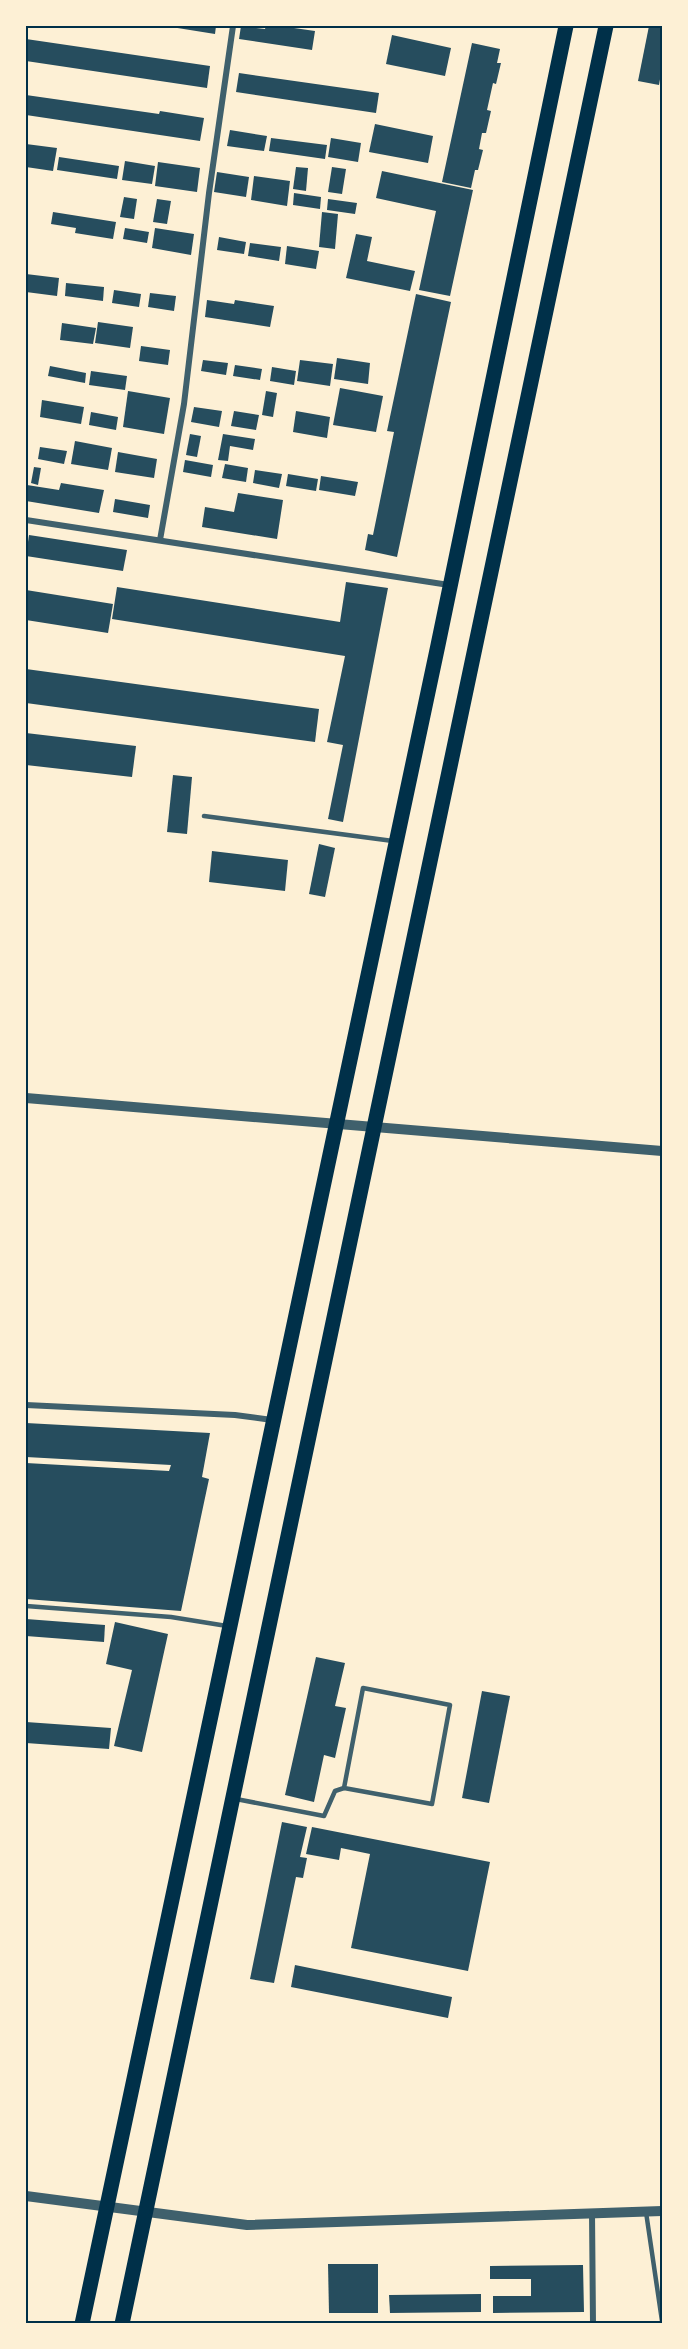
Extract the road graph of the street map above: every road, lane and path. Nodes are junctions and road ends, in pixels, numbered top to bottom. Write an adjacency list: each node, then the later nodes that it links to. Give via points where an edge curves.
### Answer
1 (233, 26): 5 (street, via 184,404)
2 (566, 26): 6 (main road)
3 (606, 26): 11 (main road)
4 (26, 520): 5 (street)
5 (160, 540): 6 (street)
6 (450, 585): 8 (main road)
7 (204, 816): 8 (lane)
8 (396, 842): 10 (main road)
9 (26, 1098): 10 (street)
10 (336, 1125): 11 (street); 14 (main road)
11 (375, 1128): 12 (street); 18 (main road)
12 (663, 1151)
13 (26, 1405): 14 (street)
14 (273, 1420): 16 (main road)
15 (26, 1606): 16 (lane, via 171,1617)
16 (230, 1626): 20 (main road)
17 (344, 1788): 17 (lane, via 363,1688 450,1704 432,1804); 18 (lane, via 335,1791 324,1816)
18 (233, 1798): 21 (main road)
19 (26, 2196): 20 (street)
20 (107, 2206): 21 (street); 26 (main road)
21 (145, 2211): 24 (street, via 247,2225); 27 (main road)
22 (663, 2211): 23 (street)
23 (646, 2212): 24 (street); 25 (lane)
24 (592, 2214): 28 (street)
25 (663, 2321)
26 (82, 2324)
27 (122, 2324)
28 (593, 2324)

